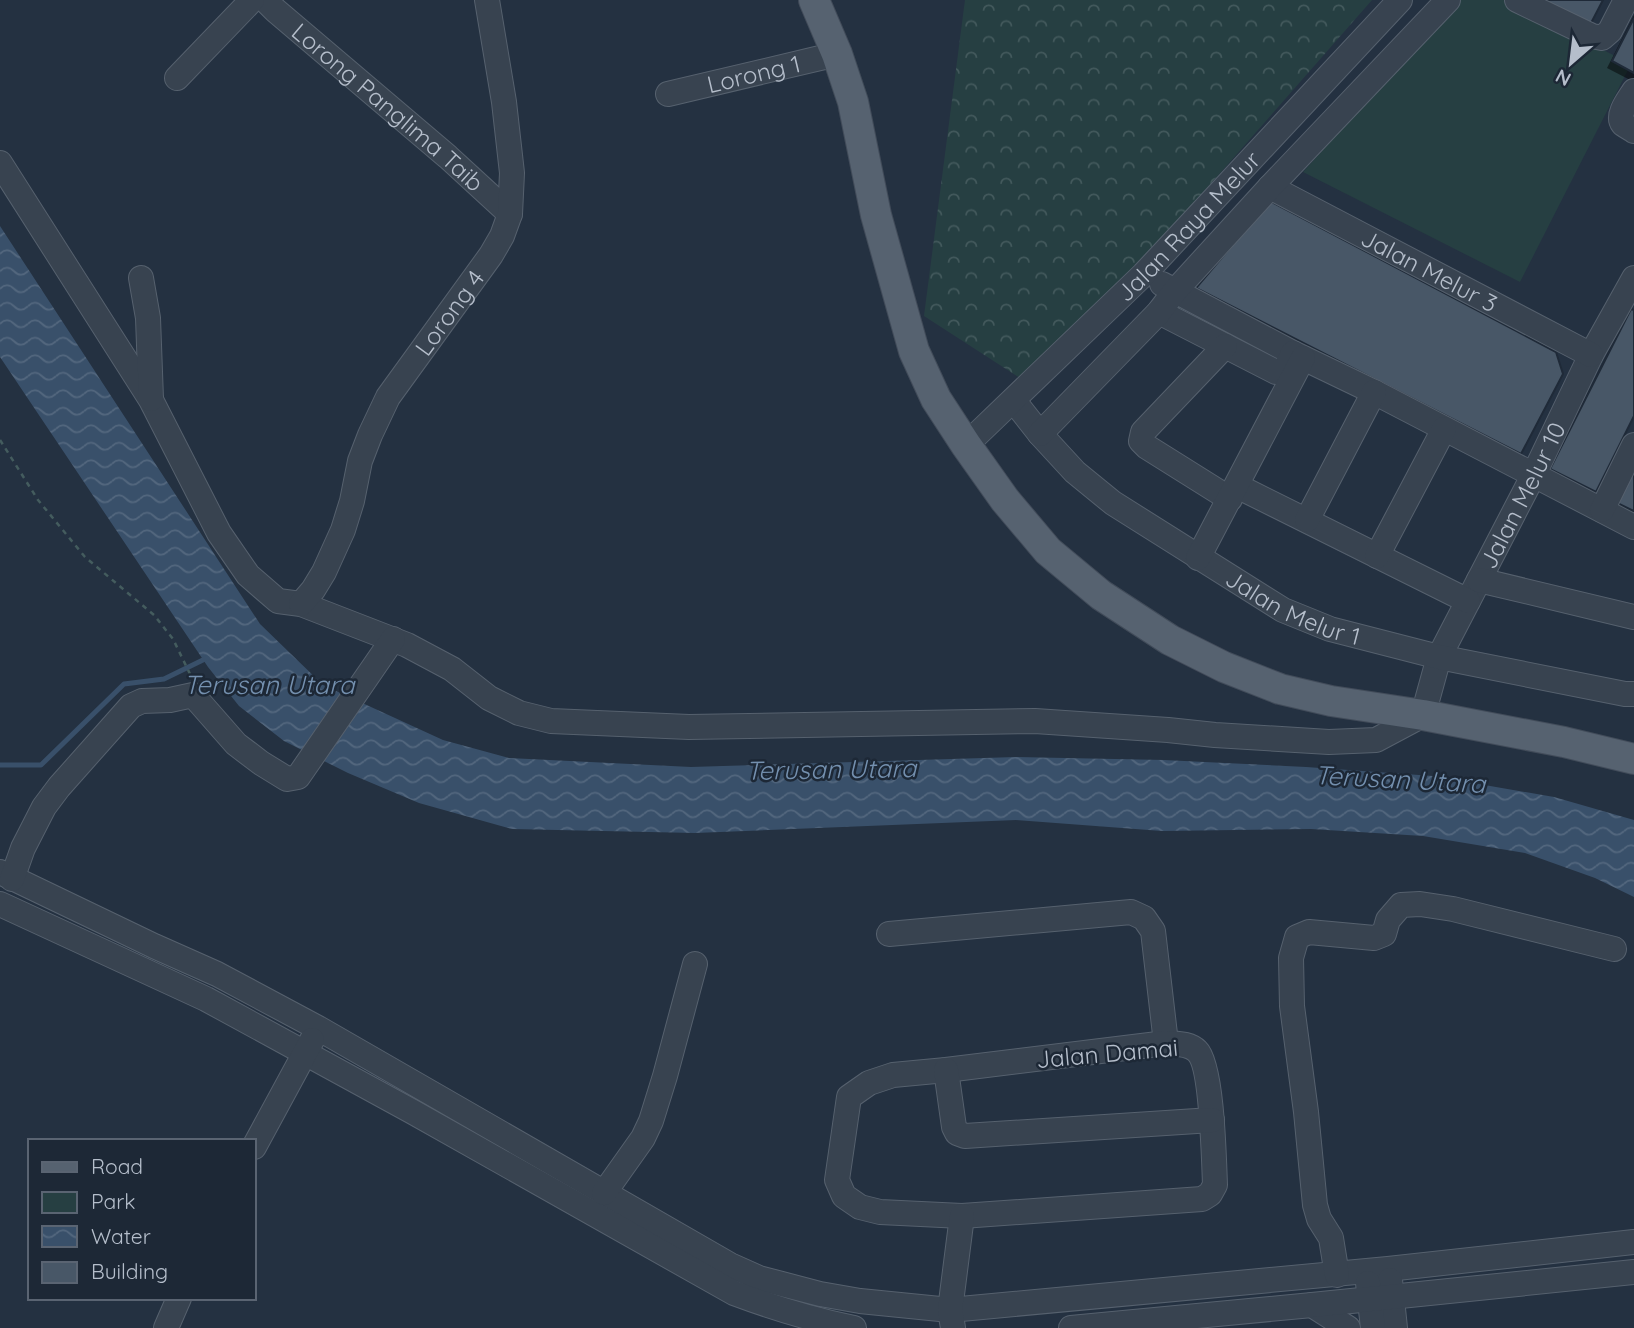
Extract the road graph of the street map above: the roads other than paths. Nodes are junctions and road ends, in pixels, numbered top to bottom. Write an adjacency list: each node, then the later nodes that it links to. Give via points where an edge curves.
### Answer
1 (252, 0): 10 (street)
2 (265, 0): 16 (street, Lorong Panglima Taib)
3 (487, 0): 16 (street, Lorong 4, via 511,162)
4 (814, 0): 9 (main road)
5 (1400, 0): 17 (street, Jalan Raya Melur)
6 (1448, 0): 15 (street)
7 (1517, 0): 8 (street, via 1602,38)
8 (1626, 0)
9 (837, 54): 12 (street, Lorong 1); 30 (main road, via 914,351 936,399)
10 (177, 78)
11 (1634, 91): 13 (street, via 1621,114 1624,125)
12 (668, 93)
13 (1634, 131)
14 (0, 163): 26 (street)
15 (1269, 187): 19 (street); 24 (street, Jalan Melur 3)
16 (510, 214): 40 (street, Lorong 4, via 491,255 388,397 360,461 343,530 324,572)
17 (1144, 274): 19 (street); 27 (street, Jalan Raya Melur)
18 (141, 278): 26 (street, via 148,318)
19 (1175, 291): 21 (street); 23 (street)
20 (1631, 291): 24 (street, Jalan Melur 10)
21 (1159, 312): 22 (street); 29 (street)
22 (1224, 346): 23 (street, via 1280,373); 33 (street, via 1143,432 1141,441)
23 (1298, 355): 25 (street); 33 (street)
24 (1591, 355): 32 (street, Jalan Melur 10)
25 (1374, 392): 28 (street); 35 (street)
26 (151, 400): 40 (street, via 219,533 248,575 278,601)
27 (1014, 401): 29 (street, Jalan Melur 1); 30 (street, Jalan Raya Melur)
28 (1444, 429): 32 (street); 37 (street)
29 (1040, 434): 38 (street, Jalan Melur 1, via 1075,472 1113,503)
30 (966, 445): 45 (main road, via 1048,551 1101,595 1170,640 1280,689)
31 (1634, 445): 34 (street)
32 (1534, 474): 34 (street); 39 (street, Jalan Melur 10)
33 (1233, 492): 35 (street); 38 (street)
34 (1602, 510): 36 (street)
35 (1307, 520): 37 (street)
36 (1634, 527)
37 (1377, 556): 39 (street)
38 (1198, 558): 43 (street, Jalan Melur 1, via 1307,621)
39 (1473, 590): 41 (street); 43 (street, Jalan Melur 10)
40 (301, 604): 42 (street)
41 (1634, 617)
42 (390, 643): 45 (street, via 452,669 489,698 519,713 551,721 689,727 1035,721 1329,742 1376,740); 47 (street, via 298,777 287,779 236,744 193,695 131,706 44,807)
43 (1439, 657): 44 (street, Jalan Melur 1); 45 (street, Jalan Melur 10)
44 (1634, 694)
45 (1423, 715): 46 (main road)
46 (1634, 759)
47 (6, 875): 52 (street, via 217,974)
48 (0, 904): 54 (street, via 206,999)
49 (889, 934): 53 (street, via 1131,912 1144,918 1153,931)
50 (1614, 949): 63 (street, via 1420,904 1401,905 1388,920 1384,934 1374,938 1309,932 1297,937 1291,958 1292,1006 1315,1205 1331,1238)
51 (695, 964): 58 (street, via 651,1121)
52 (318, 1028): 54 (street); 58 (street)
53 (1166, 1043): 55 (street, Jalan Damai); 56 (street, Jalan Damai, via 1186,1044 1203,1058)
54 (304, 1053): 57 (street); 69 (street, via 734,1293)
55 (946, 1070): 56 (street, via 954,1126 965,1136); 59 (street, Jalan Damai, via 893,1075 869,1083 849,1097 837,1180 844,1196 860,1207)
56 (1212, 1120): 59 (street, Jalan Damai, via 1215,1185 1202,1199)
57 (256, 1143)
58 (604, 1194): 67 (street, via 760,1278)
59 (962, 1216): 67 (street)
60 (1634, 1241): 61 (street)
61 (1378, 1270): 63 (street); 64 (street)
62 (1634, 1272): 64 (street)
63 (1337, 1275): 67 (street)
64 (1381, 1298): 66 (street); 72 (street); 73 (street)
65 (178, 1300): 68 (street)
66 (1312, 1305): 70 (street); 71 (street)
67 (951, 1319)
68 (166, 1328)
69 (854, 1328)
70 (1071, 1328)
71 (1348, 1328)
72 (1373, 1328)
73 (1395, 1328)

